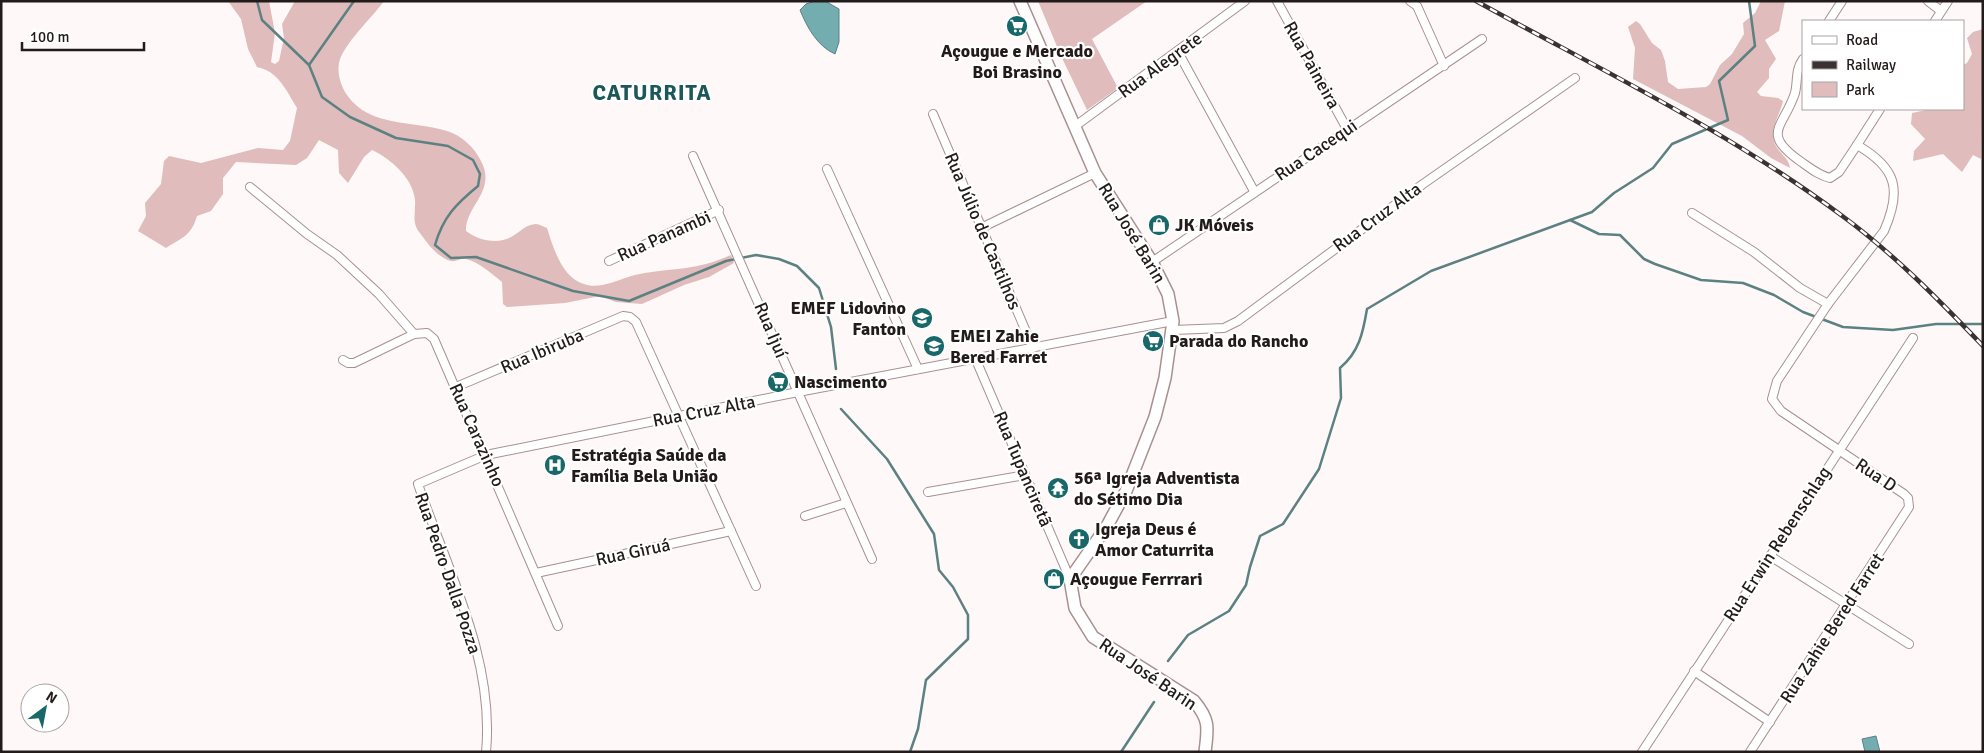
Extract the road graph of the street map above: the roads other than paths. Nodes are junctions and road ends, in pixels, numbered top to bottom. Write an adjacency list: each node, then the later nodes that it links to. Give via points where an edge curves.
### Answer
1 (1020, 1): 18 (main road, Rua José Barin)
2 (1245, 1): 12 (street, Rua Alegrete)
3 (1277, 1): 19 (street, Rua Paineira)
4 (1410, 1): 14 (street, via 1417,6)
5 (1842, 1): 9 (street)
6 (1928, 1): 8 (street)
7 (1948, 1): 8 (street)
8 (1941, 12): 10 (street)
9 (1830, 20)
10 (1936, 20)
11 (1482, 39): 14 (street, Rua Cacequi)
12 (1178, 52): 18 (street, Rua Alegrete); 25 (street)
13 (1802, 61): 20 (street, via 1798,67 1795,92 1778,127 1777,138 1784,150 1821,176 1830,178 1839,172)
14 (1444, 66): 19 (street, Rua Cacequi)
15 (1575, 78): 32 (street, Rua Cruz Alta, via 1399,201 1238,321 1224,328)
16 (1879, 110): 20 (street)
17 (933, 114): 28 (street, Rua Júlio de Castilhos)
18 (1074, 127): 23 (main road, Rua José Barin)
19 (1347, 129): 25 (street, Rua Cacequi)
20 (1857, 145): 31 (street, via 1882,163 1890,177 1895,198 1884,231)
21 (693, 156): 26 (street, Rua Ijuí)
22 (827, 169): 38 (street)
23 (1095, 173): 28 (street); 30 (main road, Rua José Barin)
24 (250, 187): 33 (street, via 338,255 379,294)
25 (1254, 191): 30 (street, Rua Cacequi)
26 (719, 210): 29 (street, Rua Panambi); 40 (street, Rua Ijuí)
27 (1692, 212): 31 (street)
28 (982, 228): 35 (street, Rua Júlio de Castilhos)
29 (608, 261)
30 (1152, 262): 32 (main road, Rua José Barin, via 1168,294)
31 (1828, 304): 42 (street, Rua D, via 1777,381 1772,399 1781,411)
32 (1173, 326): 35 (street, Rua Cruz Alta); 54 (main road, Rua José Barin, via 1155,417 1126,491 1107,526)
33 (414, 334): 36 (street, via 354,363); 39 (street, Rua Carazinho, via 427,333 434,339)
34 (1913, 338): 42 (street, Rua Erwin Rebenschlag)
35 (1033, 348): 37 (street, Rua Cruz Alta)
36 (343, 360)
37 (976, 360): 38 (street, Rua Cruz Alta); 44 (street, Rua Tupanciretã)
38 (918, 370): 40 (street, Rua Cruz Alta)
39 (456, 387): 41 (street, Rua Ibiruba, via 623,316 636,322); 43 (street, Rua Carazinho)
40 (798, 392): 41 (street, Rua Cruz Alta); 48 (street, Rua Ijuí)
41 (679, 416): 43 (street, Rua Cruz Alta); 50 (street)
42 (1839, 450): 47 (street, Rua D, via 1904,494); 51 (street, Rua Erwin Rebenschlag)
43 (486, 455): 45 (street, Rua Cruz Alta); 53 (street, Rua Carazinho)
44 (1025, 475): 46 (street); 54 (street, Rua Tupanciretã)
45 (418, 484): 61 (street, Rua Pedro Dalla Pozza, via 464,609 479,666 488,715)
46 (928, 492)
47 (1910, 502): 56 (street, Rua Zahie Bered Farret, via 1908,512)
48 (846, 503): 49 (street); 52 (street, Rua Ijuí)
49 (805, 516)
50 (731, 531): 53 (street, Rua Giruá); 55 (street)
51 (1770, 556): 56 (street); 59 (street, Rua Erwin Rebenschlag)
52 (872, 560)
53 (536, 573): 57 (street, Rua Carazinho)
54 (1070, 579): 62 (main road, Rua José Barin, via 1075,608 1094,637 1194,701 1206,715)
55 (756, 586)
56 (1846, 606): 58 (street); 60 (street, Rua Zahie Bered Farret)
57 (558, 626)
58 (1910, 644)
59 (1694, 671): 60 (street); 63 (street, Rua Erwin Rebenschlag)
60 (1770, 722): 64 (street, Rua Zahie Bered Farret)
61 (486, 752)
62 (1205, 752)
63 (1642, 752)
64 (1750, 752)

